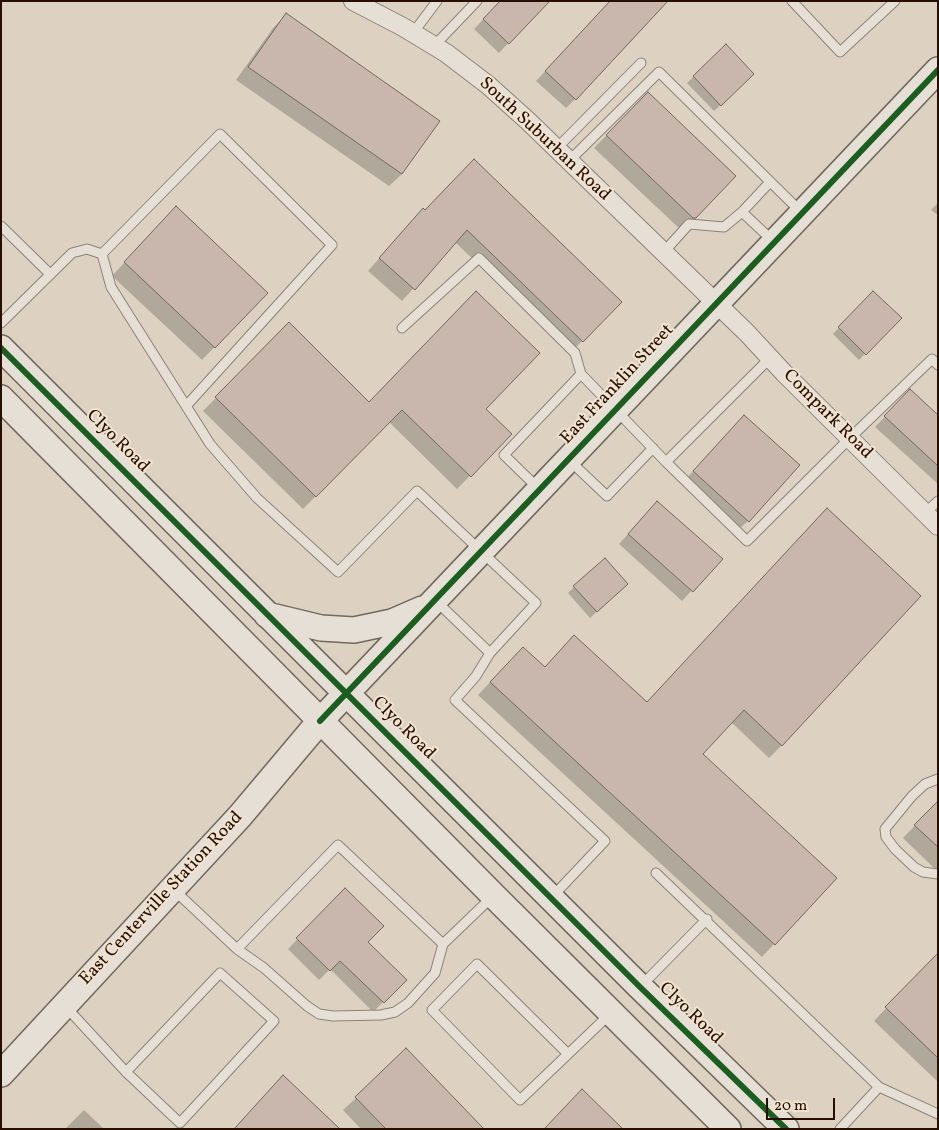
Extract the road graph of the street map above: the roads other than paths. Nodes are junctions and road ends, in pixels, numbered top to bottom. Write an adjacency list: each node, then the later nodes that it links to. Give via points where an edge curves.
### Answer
1 (353, 1): 6 (street, South Suburban Road)
2 (437, 1): 6 (lane)
3 (478, 1): 7 (lane)
4 (792, 1): 5 (lane, via 840,52)
5 (895, 1)
6 (413, 33): 7 (street, South Suburban Road)
7 (434, 46): 10 (street, South Suburban Road, via 488,85)
8 (641, 63): 10 (lane)
9 (938, 70): 13 (street, East Franklin Street)
10 (562, 155): 11 (lane, via 659,72); 16 (street, South Suburban Road)
11 (770, 182): 12 (lane); 13 (lane)
12 (742, 212): 15 (lane); 16 (lane, via 724,227 689,224)
13 (802, 213): 15 (street, East Franklin Street)
14 (1, 226): 18 (lane)
15 (774, 242): 19 (street, East Franklin Street)
16 (663, 252): 19 (street, South Suburban Road)
17 (102, 254): 18 (lane, via 87,249 72,252); 27 (lane, via 111,286); 27 (lane, via 220,134 332,245)
18 (50, 274): 20 (lane)
19 (716, 304): 23 (street, Compark Road); 28 (street, East Franklin Street)
20 (1, 324)
21 (402, 328): 25 (lane, via 479,258 575,353)
22 (1, 348): 38 (street, Clyo Road)
23 (770, 358): 29 (street, Compark Road); 32 (lane)
24 (938, 365): 29 (lane, via 932,359)
25 (581, 374): 28 (lane); 33 (lane, via 504,455)
26 (1, 398): 41 (street)
27 (187, 405): 36 (lane, via 210,444 257,498 338,572 417,491)
28 (616, 409): 30 (lane); 31 (street, East Franklin Street)
29 (850, 438): 32 (lane, via 747,541); 35 (street, Compark Road)
30 (653, 448): 31 (lane, via 607,496); 32 (lane)
31 (568, 460): 33 (street, East Franklin Street)
32 (666, 462)
33 (540, 490): 36 (street, East Franklin Street)
34 (938, 501): 35 (lane)
35 (932, 520)
36 (481, 552): 37 (street, East Franklin Street); 39 (lane, via 536,603)
37 (433, 602): 38 (street, via 392,622 354,630 321,628); 39 (lane); 40 (street, East Franklin Street)
38 (267, 615): 40 (street, Clyo Road)
39 (490, 653): 47 (lane, via 476,676 455,700 604,841)
40 (346, 694): 41 (street, East Franklin Street); 47 (street, Clyo Road)
41 (320, 721): 45 (street, East Centerville Station Road, via 240,816); 46 (street)
42 (938, 779): 44 (lane, via 925,784 912,796 885,829 886,837 895,849 914,867)
43 (656, 873): 48 (lane)
44 (938, 874)
45 (172, 889): 50 (lane); 52 (street, East Centerville Station Road)
46 (494, 896): 49 (lane); 53 (street)
47 (552, 897): 51 (street, Clyo Road)
48 (707, 920): 51 (lane); 57 (lane)
49 (443, 944): 50 (lane, via 435,973 408,1003 395,1012 333,1016 319,1014 307,1006); 50 (lane, via 338,845)
50 (237, 949)
51 (640, 987): 60 (street, Clyo Road)
52 (64, 1005): 55 (lane); 56 (street, East Centerville Station Road)
53 (611, 1013): 54 (lane); 59 (street)
54 (567, 1053): 54 (lane, via 520,1100 432,1010 477,964)
55 (126, 1072): 55 (lane, via 180,1123 274,1021 220,973)
56 (1, 1074)
57 (879, 1086): 58 (lane); 61 (lane)
58 (938, 1114)
59 (728, 1129)
60 (786, 1129)
61 (840, 1129)

